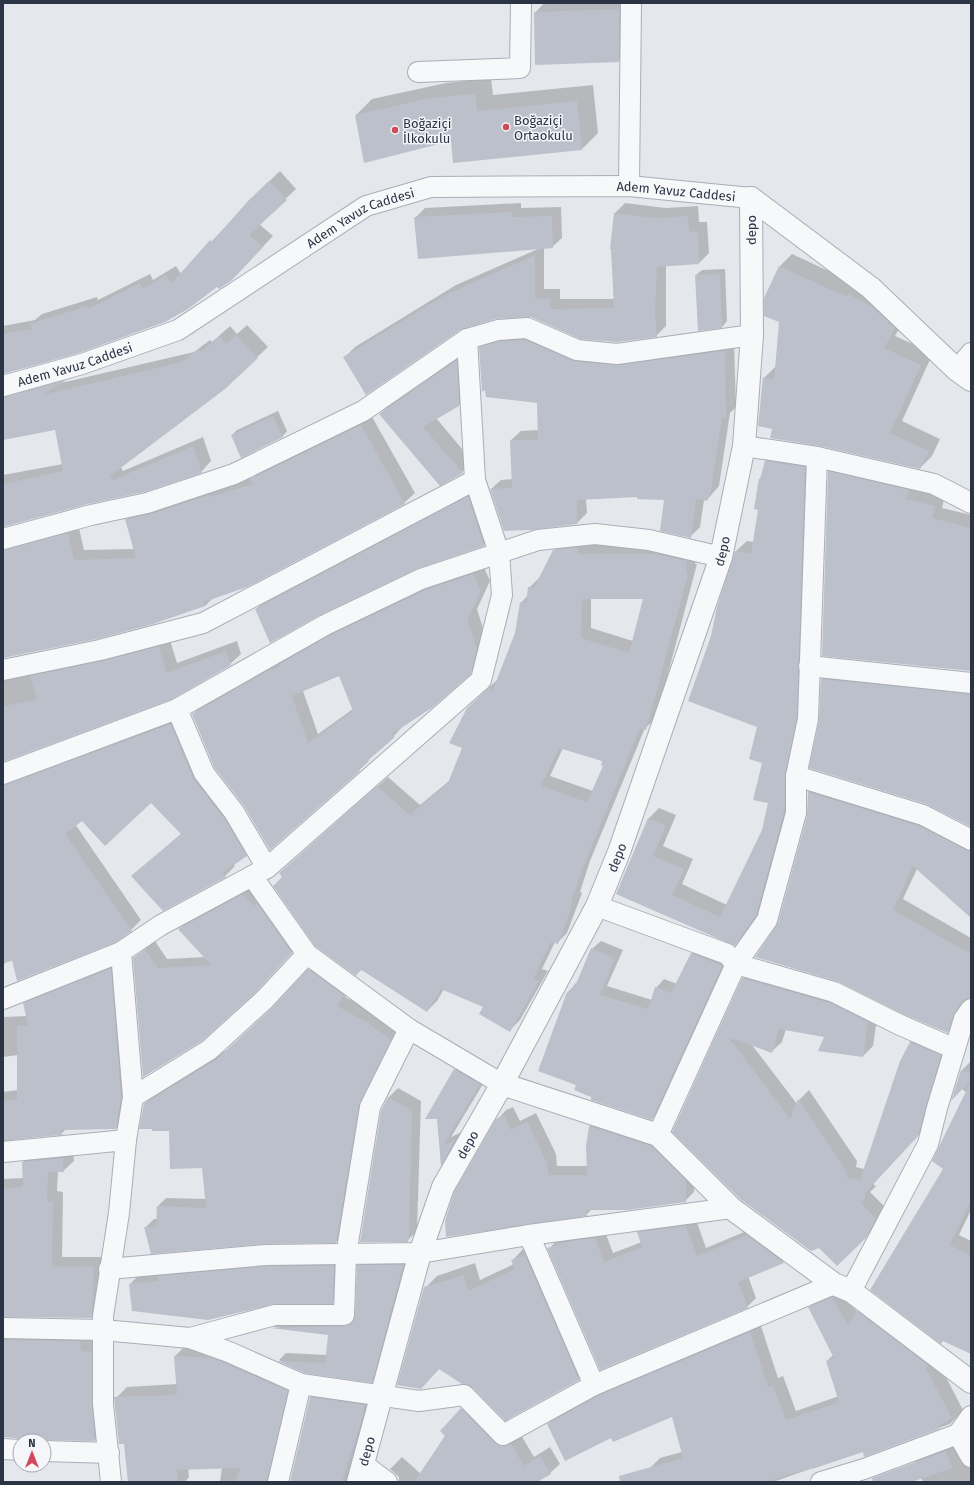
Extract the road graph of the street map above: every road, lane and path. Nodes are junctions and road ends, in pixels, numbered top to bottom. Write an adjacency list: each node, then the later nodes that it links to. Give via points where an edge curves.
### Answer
1 (521, 3): 3 (street, via 520,68)
2 (631, 3): 4 (street)
3 (418, 72)
4 (629, 186): 5 (street, Adem Yavuz Caddesi); 10 (street, Adem Yavuz Caddesi, via 431,187 366,206 178,330 82,364)
5 (751, 198): 6 (street, depo); 9 (street, via 871,288)
6 (752, 335): 7 (street, via 617,354 577,350 527,328 498,330); 11 (street, depo)
7 (467, 339): 13 (street); 15 (street, via 363,411 234,474 146,503)
8 (971, 353): 9 (street)
9 (964, 375)
10 (3, 386)
11 (744, 446): 12 (street); 17 (street, depo)
12 (817, 457): 14 (street, via 934,484); 18 (street)
13 (475, 480): 16 (street); 19 (street, via 204,623 100,650)
14 (971, 503)
15 (3, 539)
16 (499, 553): 17 (street, via 538,540 594,534 649,540); 21 (street, via 421,579 325,625); 25 (street, via 502,594 481,680)
17 (721, 557): 26 (street, depo, via 619,852)
18 (810, 666): 20 (street); 23 (street, via 808,719)
19 (3, 670)
20 (971, 683)
21 (177, 709): 22 (street); 25 (street, via 204,773 234,812)
22 (3, 774)
23 (796, 776): 24 (street, via 923,814); 29 (street, via 796,813 767,920)
24 (971, 840)
25 (259, 872): 27 (street, via 161,925); 28 (street)
26 (596, 906): 29 (street, via 727,954); 34 (street, depo)
27 (121, 952): 30 (street); 35 (street)
28 (307, 954): 32 (street); 35 (street, via 265,999 209,1050)
29 (736, 964): 33 (street, via 834,992); 36 (street)
30 (3, 999)
31 (971, 1009): 33 (street, via 964,1019)
32 (409, 1029): 34 (street); 42 (street, via 370,1107)
33 (956, 1049): 44 (street, via 928,1144)
34 (502, 1084): 36 (street); 41 (street, depo, via 443,1187)
35 (133, 1097): 37 (street)
36 (658, 1135): 39 (street)
37 (126, 1140): 38 (street); 43 (street, via 119,1213)
38 (3, 1152)
39 (732, 1208): 40 (street); 44 (street)
40 (529, 1235): 41 (street); 50 (street)
41 (420, 1253): 42 (street); 51 (street, depo)
42 (346, 1255): 43 (street, via 266,1255); 47 (street, via 344,1315 275,1315)
43 (109, 1270): 46 (street)
44 (843, 1288): 48 (street); 50 (street)
45 (3, 1328): 46 (street)
46 (103, 1330): 47 (street); 55 (street, via 103,1404)
47 (190, 1338): 49 (street)
48 (971, 1382)
49 (301, 1384): 51 (street); 60 (street)
50 (594, 1385): 51 (street, via 503,1435 464,1395 419,1401)
51 (381, 1395): 57 (street, depo)
52 (971, 1416): 53 (street)
53 (958, 1434): 56 (street); 58 (street)
54 (52, 1451): 55 (street)
55 (109, 1453): 59 (street)
56 (971, 1457)
57 (361, 1473): 61 (street)
58 (866, 1476): 62 (street)
59 (111, 1482)
60 (278, 1482)
61 (387, 1482)
62 (821, 1482)

